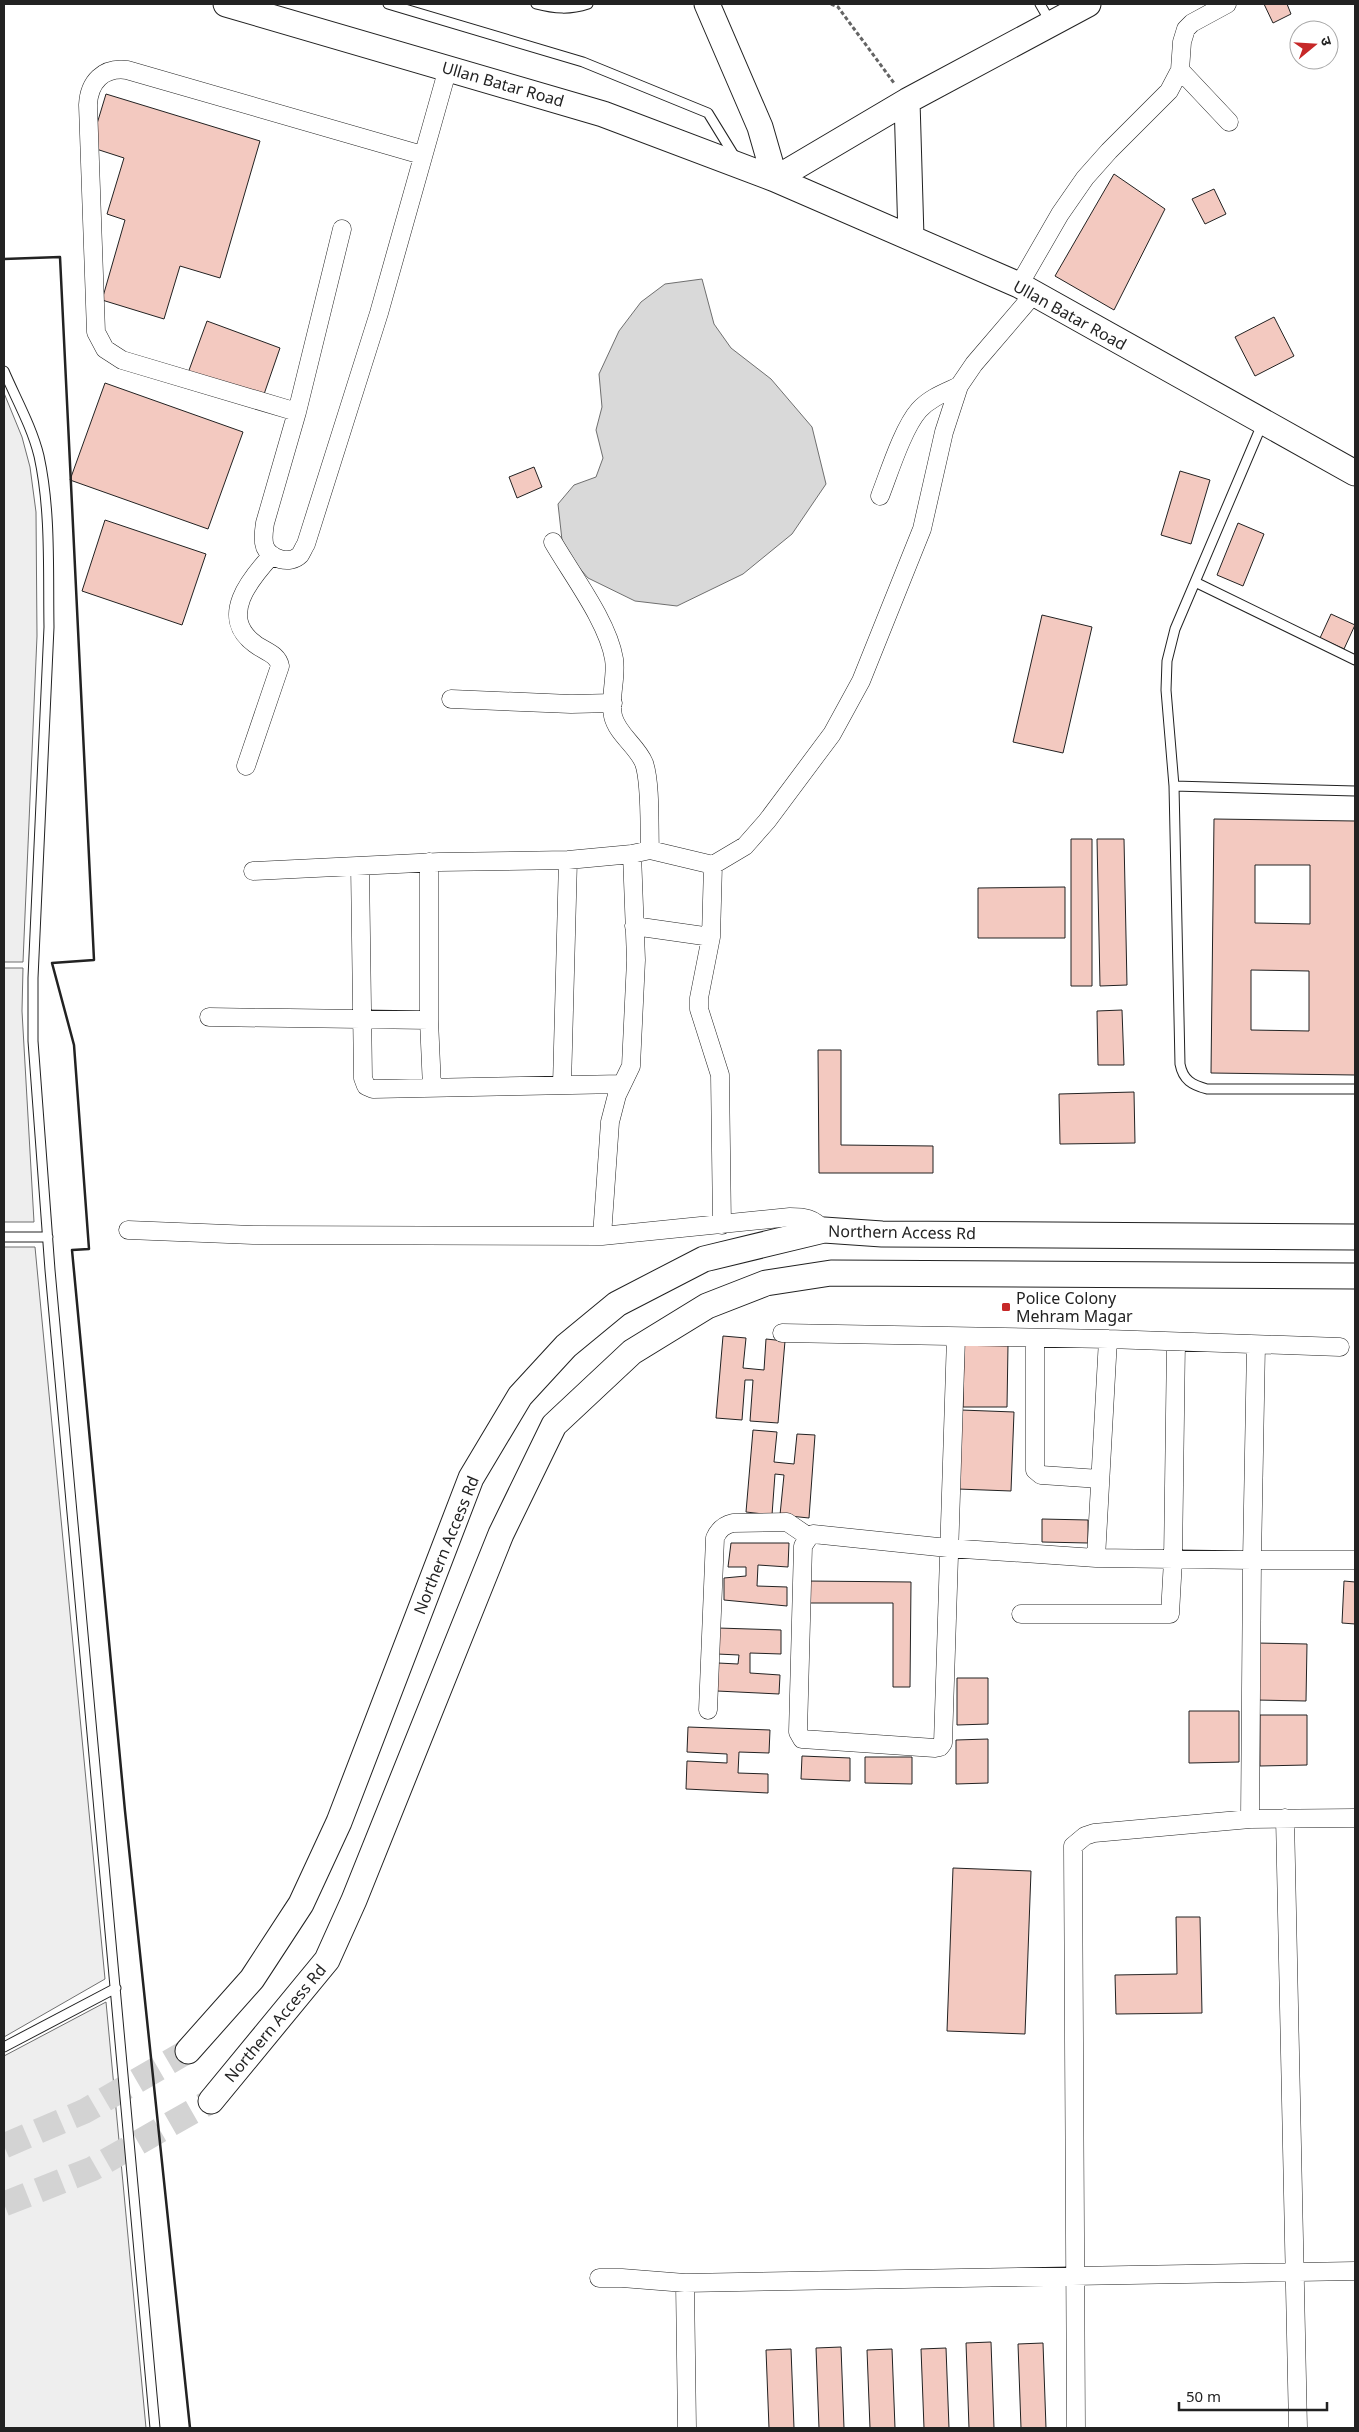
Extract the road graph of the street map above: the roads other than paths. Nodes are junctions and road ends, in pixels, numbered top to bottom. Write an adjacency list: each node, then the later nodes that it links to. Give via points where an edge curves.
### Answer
1 (226, 4): 9 (main road, Ullan Batar Road)
2 (388, 4): 14 (lane, via 583,62 708,113)
3 (536, 4): 4 (lane, via 570,9)
4 (588, 4)
5 (707, 4): 15 (main road, via 760,127)
6 (1088, 4): 8 (main road)
7 (1227, 4): 10 (street, via 1186,28)
8 (1045, 13): 11 (main road)
9 (448, 68): 13 (street); 14 (main road, Ullan Batar Road, via 604,114)
10 (1180, 70): 12 (street); 18 (street, via 1169,91 1085,178 1060,214)
11 (907, 101): 15 (main road); 17 (main road)
12 (1229, 122)
13 (422, 155): 21 (street, via 127,70 109,71 90,87 95,322 105,350 122,360); 26 (street, via 379,312 306,544 293,559 278,559)
14 (740, 166): 15 (main road, Ullan Batar Road)
15 (775, 179): 17 (main road, Ullan Batar Road)
16 (342, 229): 21 (street)
17 (911, 237): 18 (main road, Ullan Batar Road)
18 (1026, 290): 20 (street); 22 (main road, Ullan Batar Road)
19 (4, 371): 56 (lane, via 38,454 46,520 48,627 33,1040)
20 (959, 386): 24 (street, via 933,398 910,422); 38 (street, via 944,432 922,529 861,682 832,734 767,821 745,846)
21 (297, 412): 26 (street, via 265,523 263,540)
22 (1263, 422): 23 (main road, Ullan Batar Road); 27 (lane)
23 (1355, 473)
24 (880, 496)
25 (553, 542): 30 (street, via 608,635 615,668)
26 (272, 555): 31 (street, via 253,576 242,595 238,612 244,634 276,657 280,666)
27 (1195, 582): 28 (lane); 32 (lane, via 1176,628 1167,661 1166,690)
28 (1355, 660)
29 (451, 699): 30 (street)
30 (613, 703): 34 (street, via 615,723 640,755 646,771)
31 (246, 766)
32 (1174, 786): 33 (lane); 49 (lane, via 1182,1072 1187,1081 1207,1089)
33 (1355, 791)
34 (650, 850): 35 (street); 38 (street)
35 (632, 854): 36 (street); 41 (street)
36 (568, 860): 37 (street); 47 (street)
37 (428, 862): 39 (street); 45 (street)
38 (713, 865): 42 (street)
39 (360, 866): 40 (street); 44 (street)
40 (253, 871)
41 (634, 926): 42 (street); 46 (street, via 636,960 631,1066)
42 (711, 936): 50 (street, via 698,1009 720,1075)
43 (209, 1017): 44 (street)
44 (363, 1020): 45 (street); 48 (street, via 363,1078 366,1086 373,1089)
45 (429, 1020): 48 (street)
46 (622, 1084): 47 (street); 54 (street, via 610,1122)
47 (562, 1085): 48 (street)
48 (432, 1088)
49 (1355, 1089)
50 (722, 1225): 52 (street, via 806,1217 815,1220); 54 (street)
51 (128, 1230): 54 (street, via 253,1235)
52 (824, 1230): 53 (main road, Northern Access Rd); 81 (main road, Northern Access Rd, via 704,1259 618,1304 566,1346 520,1396 471,1478 339,1822 301,1904 252,1979)
53 (882, 1234): 57 (main road, Northern Access Rd); 58 (main road)
54 (602, 1236)
55 (4, 1237): 56 (lane)
56 (48, 1237): 79 (lane)
57 (1355, 1237)
58 (883, 1274): 59 (main road, Northern Access Rd); 82 (main road, Northern Access Rd, via 831,1273 766,1284 707,1306 632,1352 554,1425 501,1534 327,1960)
59 (1355, 1276)
60 (782, 1333): 61 (street)
61 (956, 1337): 62 (street); 69 (street)
62 (1035, 1338): 63 (street); 67 (street, via 1035,1470 1042,1474)
63 (1108, 1340): 64 (street); 67 (street)
64 (1176, 1342): 65 (street); 71 (street)
65 (1256, 1345): 66 (street); 72 (street)
66 (1340, 1347)
67 (1100, 1479): 70 (street)
68 (808, 1537): 69 (street, via 820,1534); 69 (street, via 804,1546 801,1582 798,1732 806,1740 934,1748 942,1745); 75 (street, via 787,1522 734,1523 718,1532 715,1538)
69 (948, 1548): 70 (street)
70 (1096, 1558): 71 (street)
71 (1173, 1560): 72 (street); 74 (street, via 1171,1612 1168,1615)
72 (1252, 1560): 73 (street); 78 (street)
73 (1355, 1560)
74 (1021, 1614)
75 (708, 1710)
76 (1285, 1818): 77 (street); 78 (street); 84 (street)
77 (1355, 1818)
78 (1250, 1819): 85 (street, via 1094,1834 1085,1836 1073,1846)
79 (116, 1988): 80 (lane); 88 (lane)
80 (4, 2047)
81 (188, 2051)
82 (211, 2101)
83 (1355, 2271): 84 (street)
84 (1294, 2272): 85 (street); 91 (street)
85 (1075, 2276): 87 (street); 90 (street)
86 (599, 2278): 87 (street)
87 (685, 2283): 89 (street)
88 (155, 2428)
89 (687, 2428)
90 (1076, 2428)
91 (1298, 2428)

